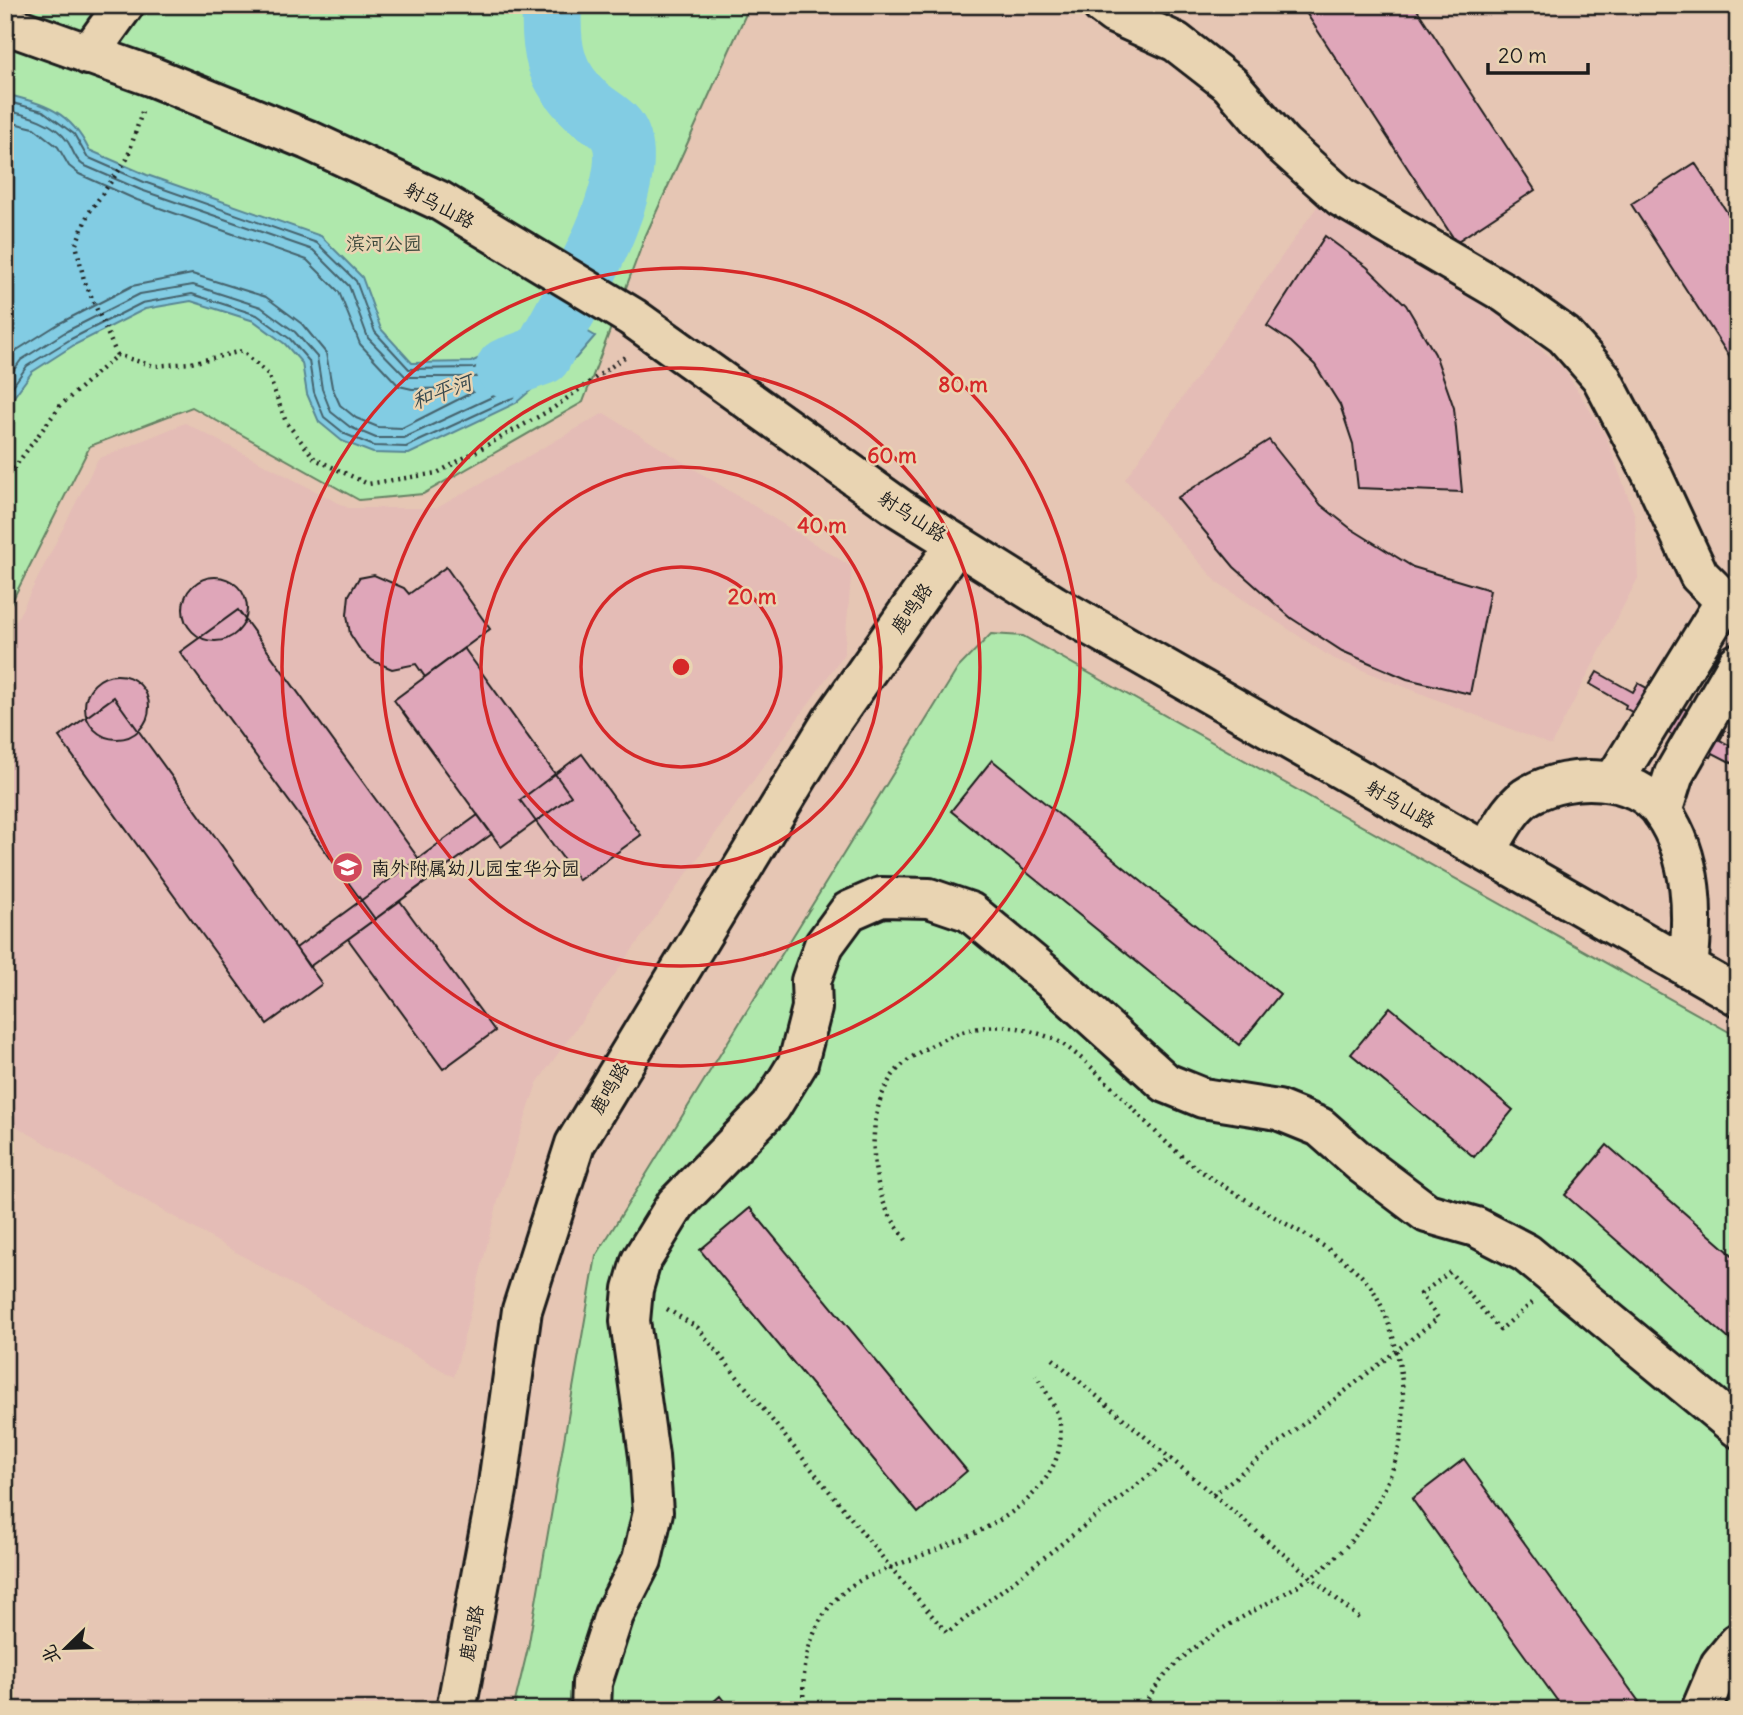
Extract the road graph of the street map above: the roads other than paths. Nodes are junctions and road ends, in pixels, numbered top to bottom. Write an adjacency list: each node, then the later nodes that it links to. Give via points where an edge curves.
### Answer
1 (124, 5): 4 (street)
2 (1102, 5): 6 (street, via 1176,43 1230,84 1282,144 1341,197 1506,293 1564,335 1601,377 1699,575)
3 (5, 24): 4 (street, 射乌山路)
4 (89, 55): 5 (street, 射乌山路, via 308,140 440,201 642,324 899,508)
5 (957, 544): 10 (street, 射乌山路, via 1054,606); 15 (street, 鹿鸣路, via 831,722 575,1144 522,1310 497,1491)
6 (1731, 605): 8 (street)
7 (1738, 663): 9 (street, via 1674,774)
8 (1614, 781): 9 (street, via 1644,795); 10 (street, via 1579,782 1530,794 1510,813)
9 (1662, 812): 11 (street, via 1688,876 1693,923)
10 (1486, 852): 11 (street, 射乌山路)
11 (1688, 968): 12 (street, 射乌山路)
12 (1738, 996)
13 (1738, 1428): 16 (street, via 1525,1253 1489,1234 1427,1213 1320,1127 1278,1110 1203,1098 1166,1083 970,912 929,898 881,897 849,911 824,945 811,981 812,1009 798,1063 771,1107 676,1204 640,1261 630,1321 653,1512 642,1560 614,1615 592,1683)
14 (1738, 1643): 17 (street, via 1720,1665)
15 (456, 1710)
16 (591, 1710)
17 (1701, 1710)

